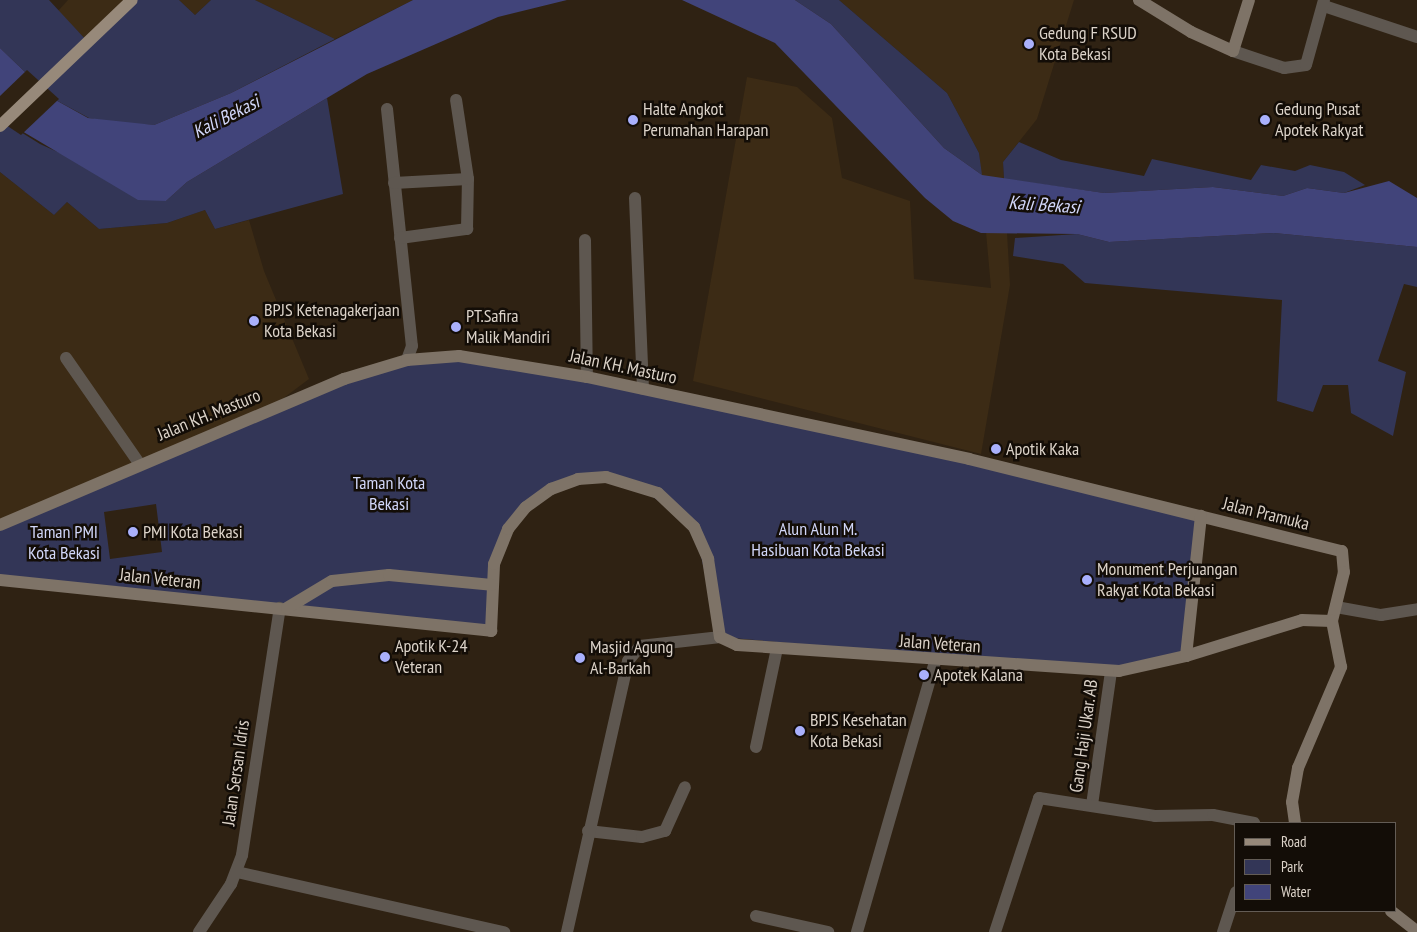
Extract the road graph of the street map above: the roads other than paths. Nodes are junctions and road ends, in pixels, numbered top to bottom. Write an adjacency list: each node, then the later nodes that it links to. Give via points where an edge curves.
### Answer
1 (132, 0): 9 (main road)
2 (1139, 0): 6 (street, via 1191,32)
3 (1249, 0): 6 (street)
4 (1324, 3): 5 (street); 6 (street, via 1306,65 1284,68)
5 (1417, 36)
6 (1233, 50)
7 (456, 100): 10 (street)
8 (387, 108): 11 (street)
9 (0, 126)
10 (468, 179): 11 (street); 13 (street, via 467,229)
11 (394, 182): 13 (street)
12 (636, 198): 18 (street)
13 (400, 238): 16 (street, via 412,346)
14 (585, 240): 17 (street)
15 (66, 358): 19 (street)
16 (407, 360): 17 (street, Jalan KH. Masturo, via 474,357); 19 (street, Jalan KH. Masturo, via 344,379)
17 (587, 377): 18 (street, Jalan KH. Masturo)
18 (643, 389): 20 (street, Jalan KH. Masturo)
19 (139, 463): 22 (street, Jalan KH. Masturo)
20 (1113, 492): 21 (street, Jalan Pramuka)
21 (1202, 516): 25 (street, Jalan Pramuka, via 1342,551 1344,572); 31 (street)
22 (0, 525)
23 (0, 580): 26 (street, Jalan Veteran)
24 (492, 585): 26 (street, via 389,575 332,581); 26 (street, Jalan Veteran, via 491,631); 29 (street, Jalan Veteran, via 494,564 508,529 526,507 551,489 578,479 631,481 658,492 694,527 708,559)
25 (1336, 607): 27 (street, via 1381,616); 28 (street, Jalan Pramuka)
26 (284, 608): 40 (street, Jalan Sersan Idris)
27 (1417, 609)
28 (1332, 621): 31 (street, Jalan Veteran, via 1302,620); 38 (street, via 1341,646 1341,667 1298,768 1292,802)
29 (720, 637): 30 (street, Jalan Veteran, via 737,645); 39 (street, via 640,646 634,650)
30 (777, 648): 32 (street, Jalan Veteran); 34 (street)
31 (1186, 656): 33 (street, Jalan Veteran)
32 (935, 662): 33 (street, Jalan Veteran); 51 (street)
33 (1111, 671): 36 (street, Gang Haji Ukar. AB)
34 (756, 747)
35 (684, 787): 39 (street, via 665,831 642,837)
36 (1092, 805): 37 (street); 52 (street, via 1037,800)
37 (1245, 822)
38 (1295, 822)
39 (588, 831): 49 (street)
40 (237, 872): 45 (street); 47 (street, Jalan Sersan Idris)
41 (1234, 898): 53 (street)
42 (1392, 912): 44 (street)
43 (756, 916): 50 (street)
44 (1402, 927): 46 (street)
45 (480, 929): 48 (street)
46 (1417, 931)
47 (199, 932)
48 (504, 932)
49 (567, 932)
50 (828, 932)
51 (857, 932)
52 (995, 932)
53 (1223, 932)

